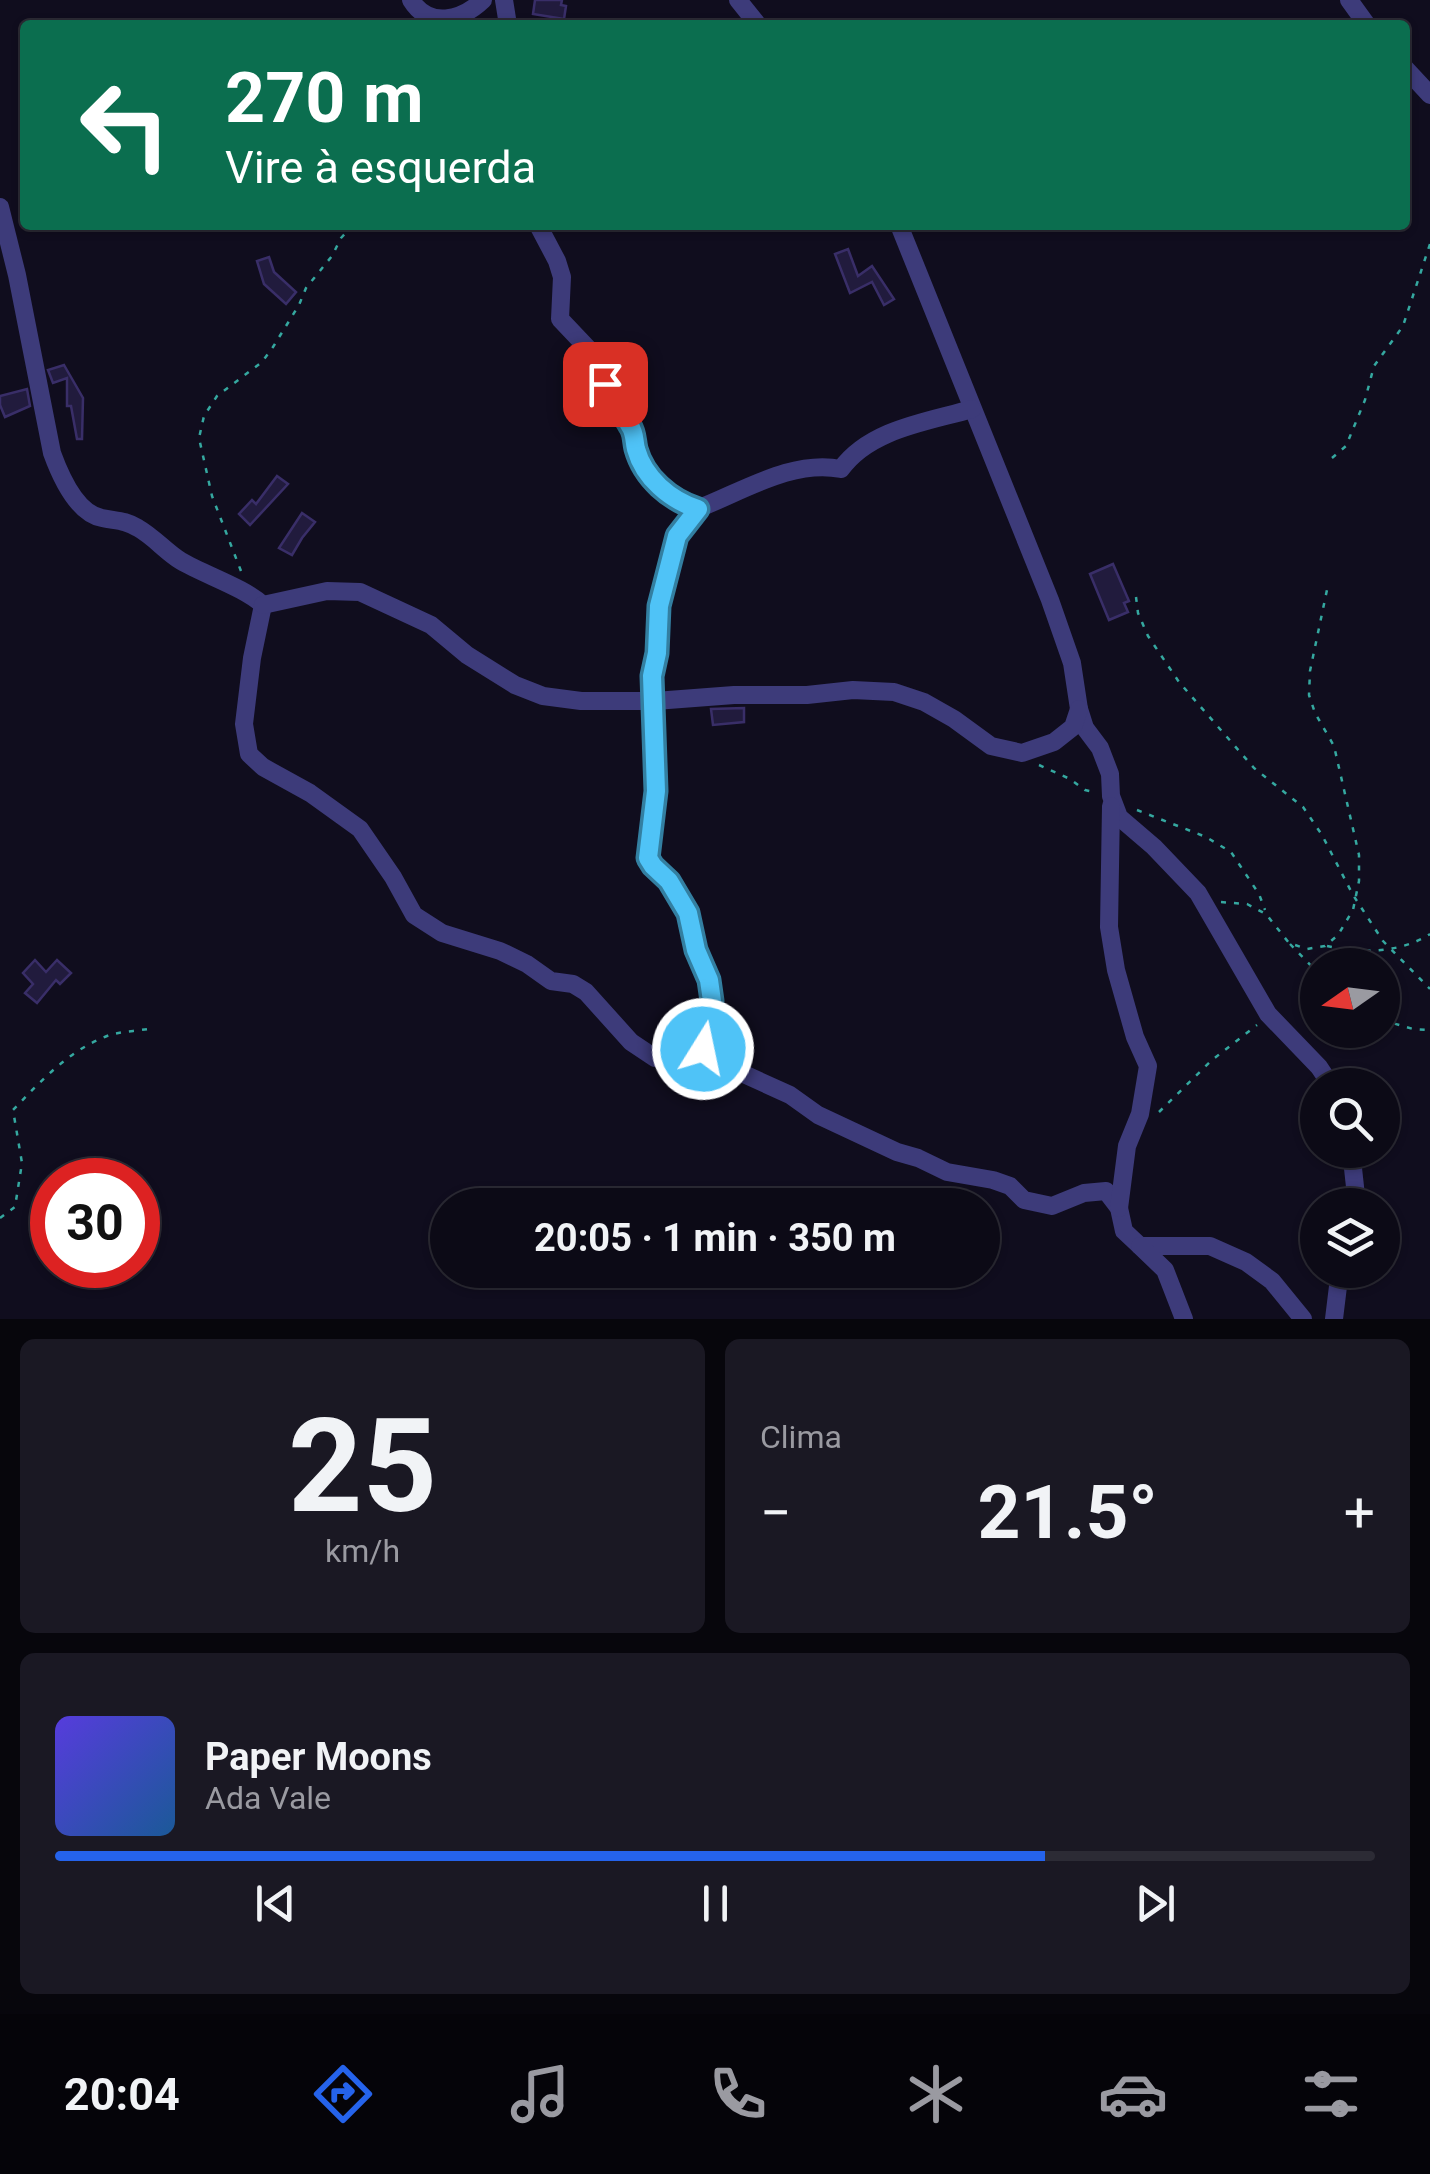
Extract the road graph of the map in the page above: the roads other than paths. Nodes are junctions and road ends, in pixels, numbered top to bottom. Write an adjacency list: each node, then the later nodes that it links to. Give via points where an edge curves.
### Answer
1 (411, 0): 2 (street, via 432,17 454,18)
2 (484, 0)
3 (738, 0): 4 (street)
4 (754, 20)
5 (1410, 73): 6 (street)
6 (1430, 95)
7 (0, 207): 12 (street, via 52,453 84,510 132,524 178,559)
8 (541, 230): 11 (street, via 562,277 560,319 596,356 632,428 642,465 679,503)
9 (901, 230): 10 (street)
10 (972, 409): 11 (street, via 885,434 852,453 841,468 772,475); 14 (street, via 1062,632)
11 (698, 509): 13 (street, via 677,536 659,606)
12 (258, 600): 13 (street, via 360,592 431,625 467,655 542,696); 16 (street, via 244,724 249,754 360,828 414,915 551,981 574,984 655,1058)
13 (654, 701): 14 (street, via 894,692 954,718 992,746 1022,753 1054,742 1073,726); 16 (street, via 656,791 648,858 688,913 709,980)
14 (1079, 709): 15 (street, via 1110,774)
15 (1111, 796): 17 (street, via 1119,817 1198,893 1268,1014); 18 (street, via 1109,927 1148,1066)
16 (702, 1055): 18 (street, via 790,1095 818,1116 947,1172 993,1180 1024,1200 1052,1206 1106,1191)
17 (1319, 1068)
18 (1119, 1208): 19 (street, via 1124,1231)
19 (1140, 1246): 21 (street, via 1165,1270); 22 (street, via 1210,1246 1246,1262)
20 (1338, 1288): 23 (street)
21 (1184, 1319)
22 (1303, 1319)
23 (1334, 1319)

